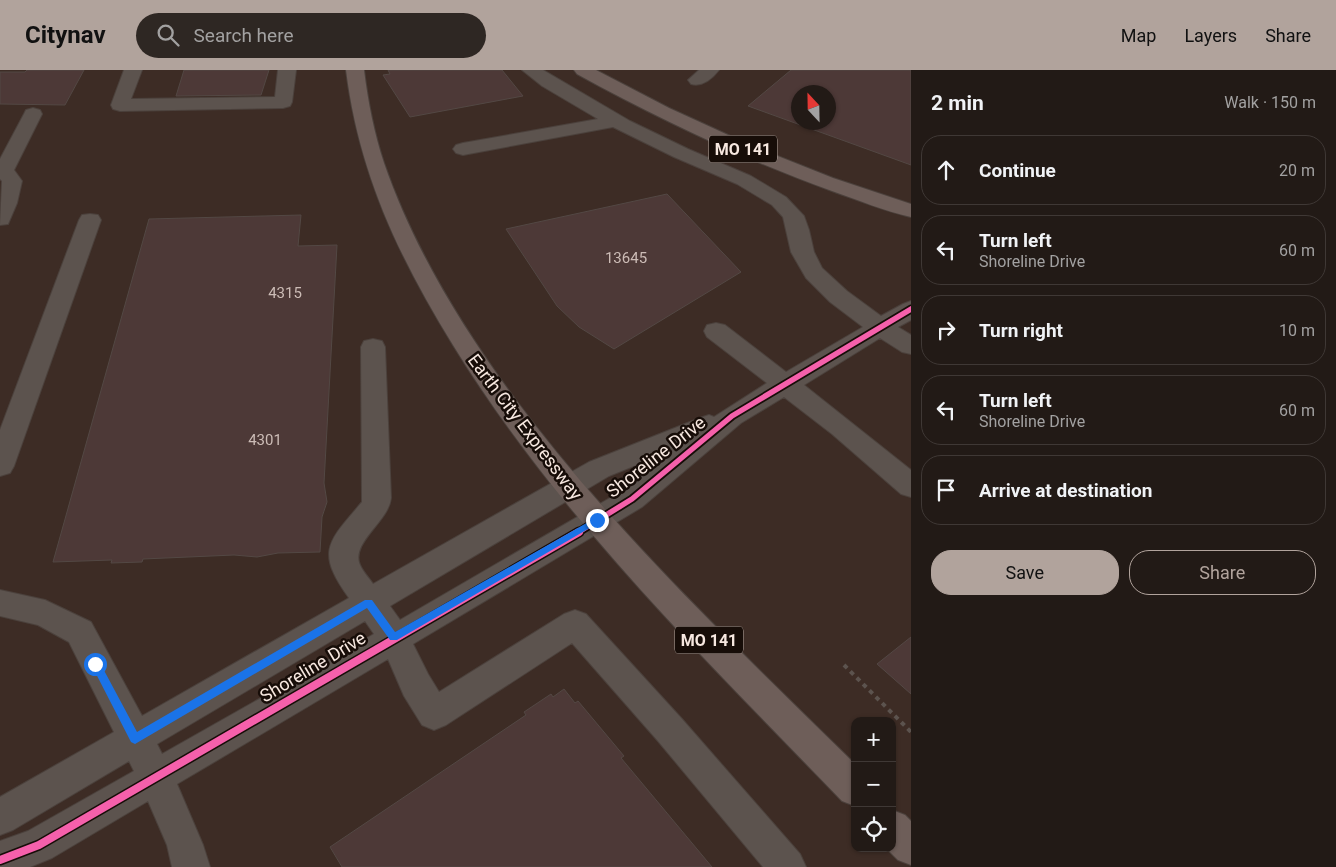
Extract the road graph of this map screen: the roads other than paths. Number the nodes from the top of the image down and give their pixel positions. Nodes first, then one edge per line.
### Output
1 (133, 70) edge
2 (287, 70) edge
3 (355, 70) edge
4 (531, 70) edge
5 (583, 70) edge
6 (33, 114) dead end
7 (615, 121) junction
8 (464, 149) dead end
9 (911, 211) edge
10 (0, 218) edge
11 (90, 220) dead end
12 (911, 309) edge
13 (879, 328) junction
14 (716, 331) dead end
15 (911, 346) edge
16 (373, 347) dead end
17 (784, 384) junction
18 (732, 416) junction
19 (0, 466) edge
20 (568, 486) junction
21 (911, 486) edge
22 (597, 520) junction
23 (0, 603) edge
24 (369, 603) junction
25 (394, 637) junction
26 (135, 739) junction
27 (156, 778) junction
28 (851, 785) edge
29 (0, 817) edge
30 (896, 832) edge
31 (911, 847) edge
32 (0, 860) edge
33 (191, 867) edge
34 (787, 867) edge

1 - 2 street
3 - 20 highway, Earth City Expressway / MO 141
4 - 7 street
5 - 9 highway, MO 141
6 - 10 street
7 - 8 street
7 - 13 street
11 - 19 street
12 - 13 street, Shoreline Drive
13 - 15 street
13 - 17 street, Shoreline Drive
14 - 17 street
16 - 24 street
17 - 18 street, Shoreline Drive
17 - 21 street
18 - 20 street, Shoreline Drive
18 - 22 street, Shoreline Drive
20 - 22 highway, Earth City Expressway / MO 141
20 - 24 street, Shoreline Drive
22 - 25 street, Shoreline Drive
22 - 28 highway, Earth City Expressway / MO 141
23 - 26 street
24 - 25 street
24 - 26 street, Shoreline Drive
25 - 27 street, Shoreline Drive
25 - 34 street
26 - 27 street
26 - 29 street, Shoreline Drive
27 - 32 street, Shoreline Drive
27 - 33 street
30 - 31 highway

